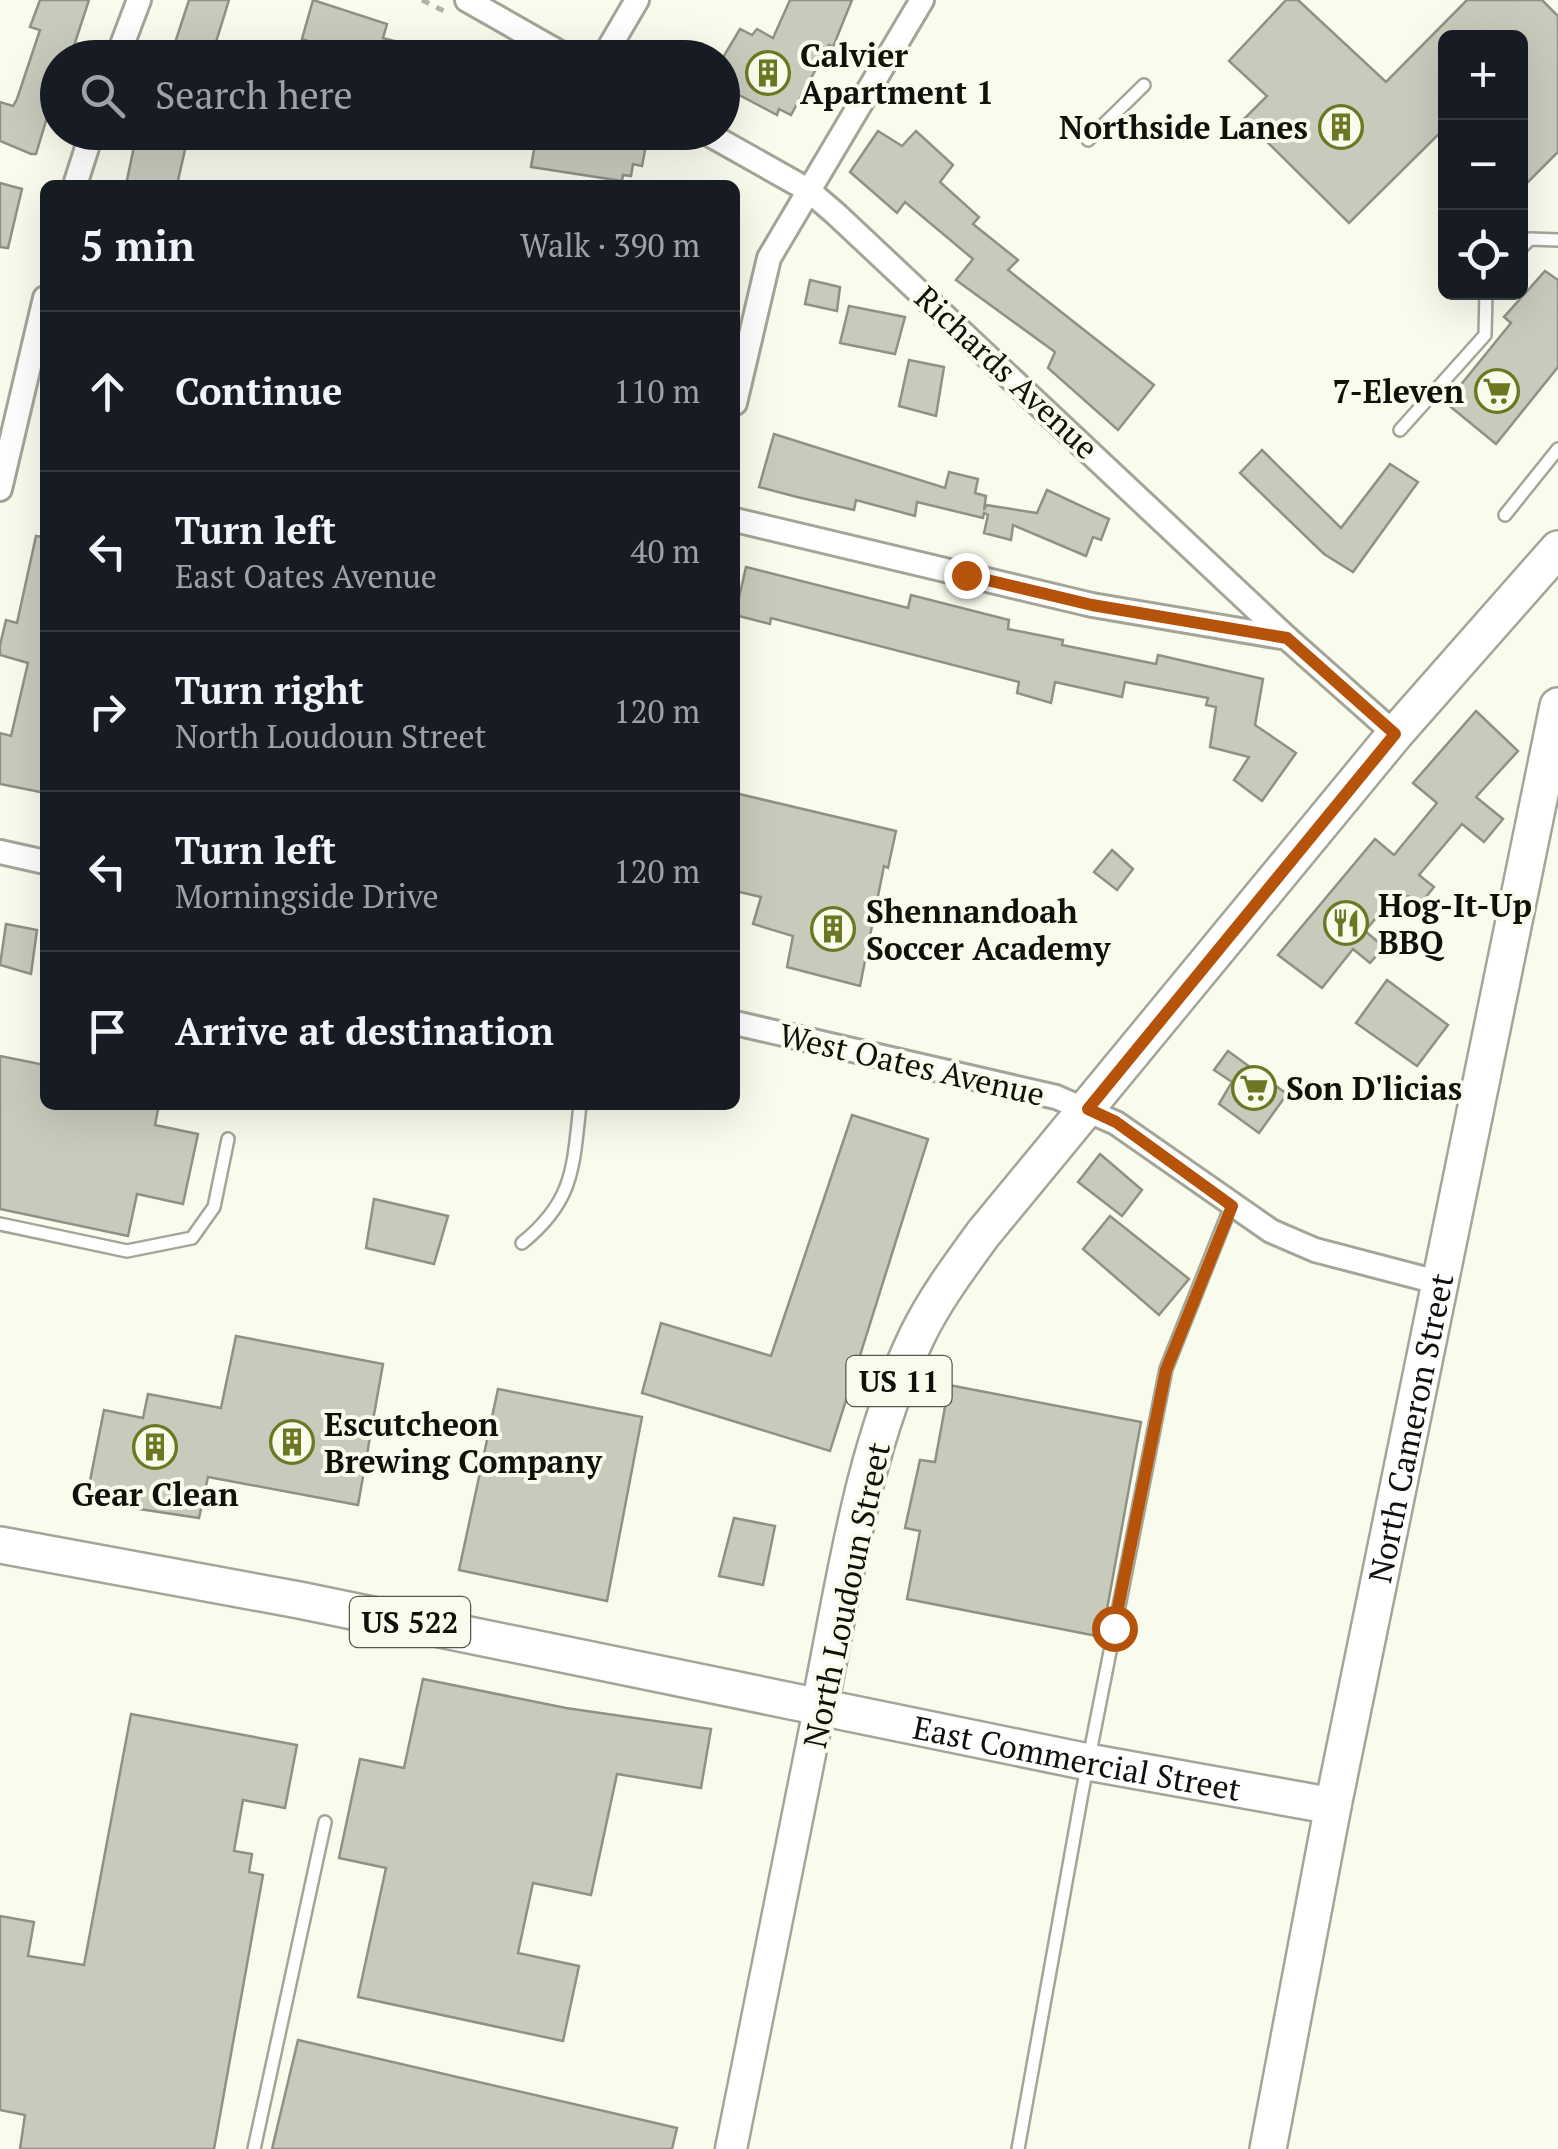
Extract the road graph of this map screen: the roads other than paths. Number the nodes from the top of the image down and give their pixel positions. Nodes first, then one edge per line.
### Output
1 (138, 0) edge
2 (467, 0) edge
3 (637, 0) edge
4 (922, 0) edge
5 (124, 40) edge
6 (537, 40) edge
7 (613, 40) edge
8 (1144, 85) dead end
9 (1088, 140) dead end
10 (86, 150) edge
11 (737, 150) edge
12 (77, 180) edge
13 (808, 190) junction
14 (1558, 240) edge
15 (1528, 242) edge
16 (1486, 300) edge
17 (38, 358) edge
18 (740, 382) edge
19 (1400, 430) dead end
20 (1558, 449) edge
21 (0, 489) edge
22 (1505, 515) dead end
23 (740, 521) edge
24 (1557, 552) edge
25 (1287, 638) junction
26 (1558, 706) edge
27 (1395, 734) junction
28 (0, 852) edge
29 (40, 861) edge
30 (740, 1023) edge
31 (1088, 1109) junction
32 (579, 1110) edge
33 (228, 1139) dead end
34 (1232, 1206) junction
35 (0, 1224) edge
36 (522, 1243) dead end
37 (1441, 1284) junction
38 (0, 1545) edge
39 (820, 1704) junction
40 (1088, 1762) junction
41 (1334, 1806) junction
42 (325, 1822) dead end
43 (254, 2149) edge
44 (731, 2149) edge
45 (1018, 2149) edge
46 (1268, 2149) edge

1 - 5 street
2 - 6 street
3 - 7 street
4 - 13 street
8 - 9 lane
10 - 12 street
11 - 13 street, Richards Avenue
13 - 18 street
13 - 25 street, Richards Avenue
14 - 15 lane
16 - 19 lane
17 - 21 street
20 - 22 lane
23 - 25 street
24 - 27 main road, North Loudoun Street / US 11
25 - 27 street, Richards Avenue
26 - 37 main road, North Cameron Street
27 - 31 main road, North Loudoun Street / US 11
28 - 29 street
30 - 31 street, West Oates Avenue
31 - 34 street, West Oates Avenue
31 - 39 main road, North Loudoun Street / US 11
32 - 36 lane
33 - 35 lane
34 - 37 street, West Oates Avenue
34 - 40 lane
37 - 41 main road, North Cameron Street
38 - 39 main road, US 522
39 - 40 main road, East Commercial Street
39 - 44 street, North Loudoun Street
40 - 41 main road, East Commercial Street
40 - 45 lane
41 - 46 main road, North Cameron Street
42 - 43 lane

